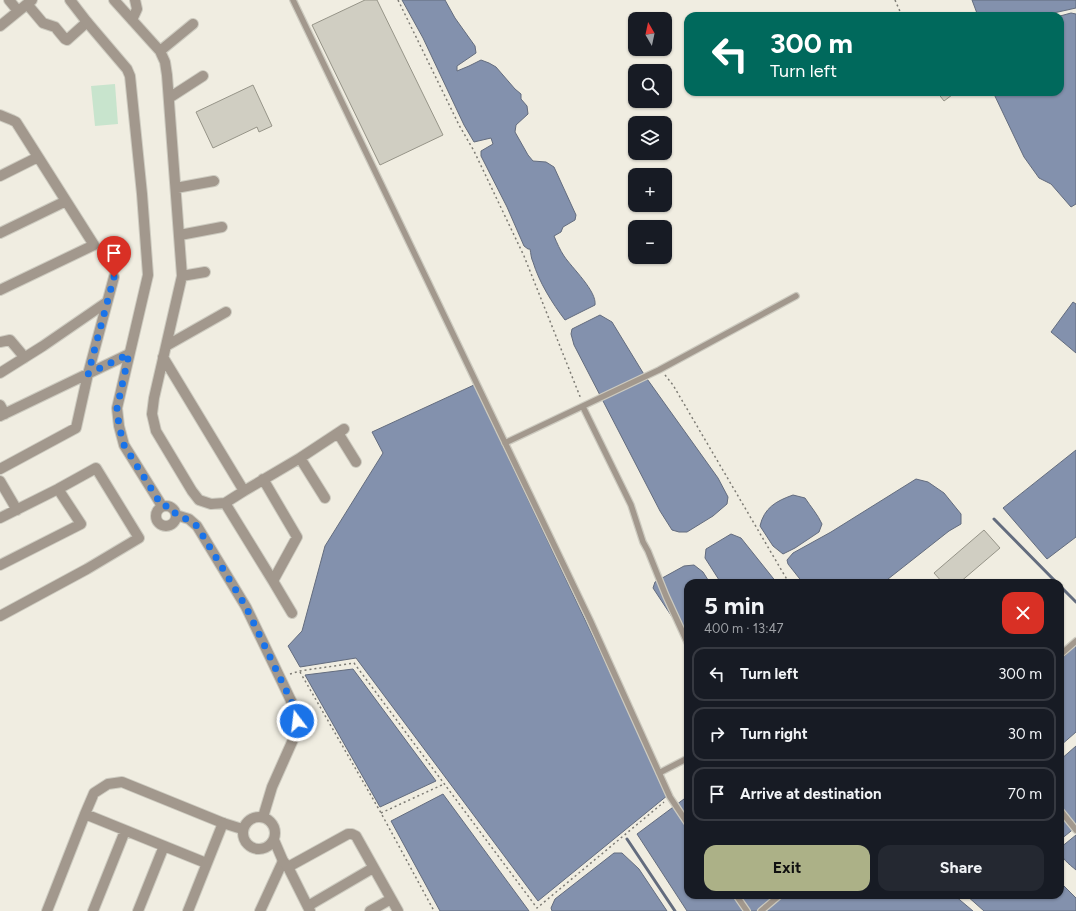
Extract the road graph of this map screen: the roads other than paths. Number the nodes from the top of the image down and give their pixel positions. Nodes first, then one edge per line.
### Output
1 (9, 0) edge
2 (70, 0) edge
3 (114, 0) edge
4 (135, 0) edge
5 (293, 0) edge
6 (30, 2) edge
7 (18, 11) junction
8 (132, 20) junction
9 (87, 22) junction
10 (193, 24) dead end
11 (0, 26) edge
12 (160, 51) junction
13 (203, 76) dead end
14 (169, 98) junction
15 (1, 116) edge
16 (38, 158) junction
17 (0, 176) edge
18 (214, 181) dead end
19 (176, 188) junction
20 (66, 201) junction
21 (222, 227) dead end
22 (0, 233) edge
23 (180, 235) junction
24 (205, 272) dead end
25 (182, 276) junction
26 (114, 277) dead end
27 (0, 290) edge
28 (796, 296) dead end
29 (107, 302) junction
30 (226, 312) dead end
31 (0, 342) edge
32 (166, 346) junction
33 (129, 354) junction
34 (163, 357) junction
35 (24, 358) junction
36 (0, 373) edge
37 (88, 374) junction
38 (583, 406) junction
39 (2, 412) edge
40 (505, 443) junction
41 (300, 458) junction
42 (356, 462) dead end
43 (0, 469) edge
44 (263, 480) junction
45 (0, 481) edge
46 (58, 489) junction
47 (244, 491) junction
48 (325, 498) dead end
49 (225, 503) junction
50 (162, 506) junction
51 (17, 510) junction
52 (176, 515) junction
53 (0, 518) edge
54 (0, 565) edge
55 (273, 581) junction
56 (292, 613) dead end
57 (0, 616) edge
58 (684, 635) edge
59 (1076, 641) edge
60 (1064, 652) edge
61 (684, 760) edge
62 (659, 773) junction
63 (85, 814) junction
64 (1064, 815) edge
65 (263, 816) junction
66 (684, 818) edge
67 (223, 822) junction
68 (242, 829) junction
69 (1076, 830) edge
70 (126, 831) junction
71 (274, 840) junction
72 (164, 846) junction
73 (206, 862) junction
74 (285, 864) junction
75 (373, 868) junction
76 (391, 899) junction
77 (739, 899) edge
78 (775, 899) edge
79 (264, 908) edge
80 (309, 909) edge
81 (47, 911) edge
82 (93, 911) edge
83 (138, 911) edge
84 (188, 911) edge
85 (370, 911) edge
86 (398, 911) edge
87 (747, 911) edge
88 (761, 911) edge

1 - 7 street
2 - 9 street
3 - 8 street
4 - 8 street
5 - 40 lane
6 - 7 street
6 - 9 street
7 - 11 street
8 - 12 street
9 - 33 street
10 - 12 street
12 - 14 street
13 - 14 street
14 - 19 street
15 - 16 street
16 - 17 street
16 - 20 street
18 - 19 street
19 - 23 street
20 - 22 street
20 - 27 street
21 - 23 street
23 - 25 street
24 - 25 street
25 - 32 street
26 - 29 street
28 - 38 lane
29 - 35 street
29 - 37 street
30 - 32 street
31 - 35 street
32 - 34 street
33 - 37 street
33 - 50 street
34 - 47 street
34 - 49 street
35 - 36 street
37 - 39 street
37 - 43 street
38 - 40 lane
38 - 58 lane
40 - 62 lane
41 - 42 street
41 - 44 street
41 - 48 street
44 - 47 street
44 - 55 street
45 - 51 street
46 - 51 street
46 - 54 street
46 - 57 street
47 - 49 street
49 - 55 street
50 - 52 street
50 - 52 street
51 - 53 street
52 - 65 street
55 - 56 street
59 - 60 lane
61 - 62 lane
62 - 66 lane
63 - 67 street
63 - 70 street
63 - 81 street
64 - 69 lane
65 - 68 street
65 - 71 street
67 - 68 street
67 - 73 street
68 - 71 street
70 - 72 street
70 - 82 street
71 - 74 street
72 - 73 street
72 - 83 street
73 - 84 street
74 - 75 street
74 - 79 street
74 - 80 street
75 - 76 street
75 - 80 street
76 - 85 street
76 - 86 street
77 - 87 lane
78 - 88 lane

